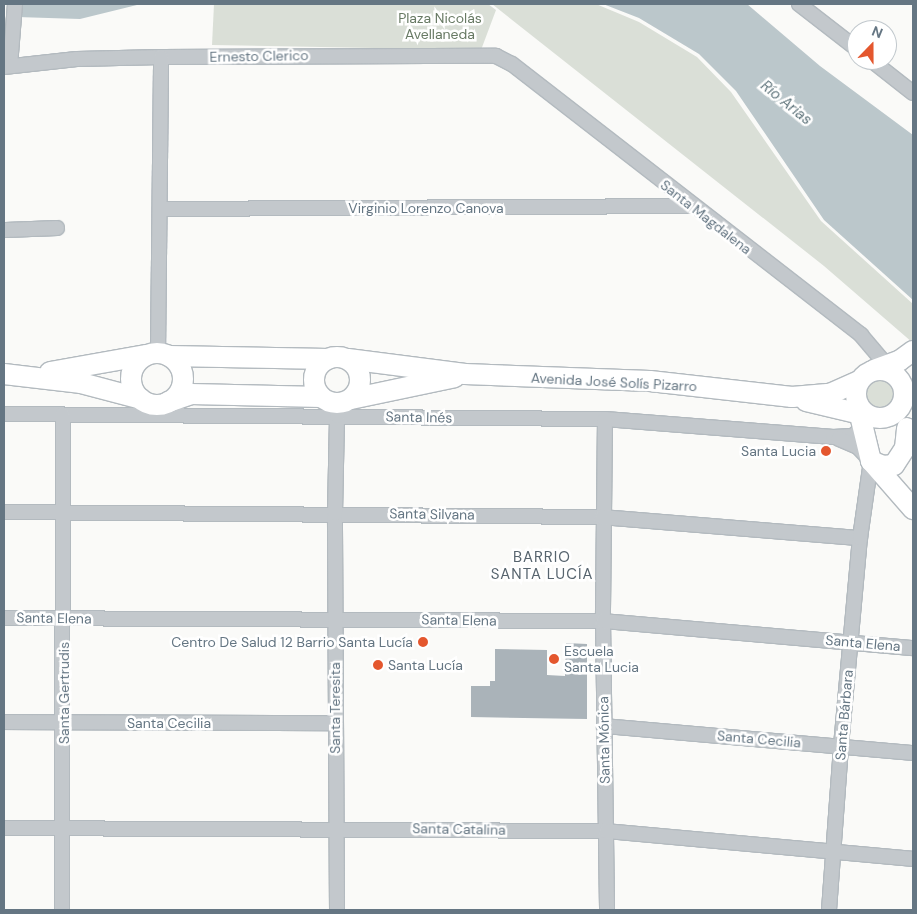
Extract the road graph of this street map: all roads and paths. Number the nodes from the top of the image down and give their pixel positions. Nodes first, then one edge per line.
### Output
1 (799, 4) edge
2 (14, 9) edge
3 (847, 41) edge
4 (161, 57) junction
5 (512, 64) joint
6 (7, 66) edge
7 (884, 70) edge
8 (913, 93) edge
9 (692, 206) junction
10 (161, 210) junction
11 (57, 228) dead end
12 (4, 230) edge
13 (913, 350) edge
14 (158, 355) junction
15 (913, 358) edge
16 (328, 359) junction
17 (348, 359) junction
18 (4, 374) edge
19 (465, 374) junction
20 (28, 376) junction
21 (887, 380) junction
22 (792, 397) junction
23 (336, 403) junction
24 (157, 406) junction
25 (4, 414) edge
26 (63, 415) junction
27 (861, 416) junction
28 (605, 419) junction
29 (833, 437) junction
30 (910, 437) edge
31 (871, 461) junction
32 (913, 466) edge
33 (894, 489) junction
34 (913, 509) edge
35 (4, 512) edge
36 (64, 512) junction
37 (335, 513) junction
38 (602, 517) junction
39 (860, 538) junction
40 (4, 618) edge
41 (64, 619) junction
42 (335, 619) junction
43 (603, 621) junction
44 (851, 642) junction
45 (913, 648) edge
46 (4, 722) edge
47 (63, 722) junction
48 (335, 723) junction
49 (604, 726) junction
50 (841, 746) junction
51 (913, 753) edge
52 (63, 826) junction
53 (4, 828) edge
54 (336, 828) junction
55 (606, 831) junction
56 (833, 852) junction
57 (913, 859) edge
58 (62, 910) edge
59 (338, 910) edge
60 (607, 910) edge
61 (829, 910) edge

1 - 3 street
2 - 6 street
4 - 5 street, Ernesto Clerico
4 - 6 street, Ernesto Clerico
4 - 10 street
5 - 9 street, Santa Magdalena
7 - 8 street
9 - 10 street, Virginio Lorenzo Canova
9 - 21 street, Santa Magdalena
10 - 14 street
11 - 12 street
13 - 21 main road, Avenida José Solís Pizarro
14 - 16 main road, Avenida José Solís Pizarro
14 - 20 main road, Avenida José Solís Pizarro
14 - 24 main road
14 - 24 main road
15 - 21 main road
16 - 17 main road, Avenida José Solís Pizarro
16 - 23 main road
17 - 19 main road, Avenida José Solís Pizarro
17 - 23 main road
18 - 20 main road, Avenida José Solís Pizarro
19 - 22 main road, Avenida José Solís Pizarro
19 - 23 main road, Avenida José Solís Pizarro
20 - 24 main road, Avenida José Solís Pizarro
21 - 22 main road, Avenida José Solís Pizarro
21 - 27 main road
21 - 27 main road
21 - 30 main road
22 - 27 main road, Avenida José Solís Pizarro
23 - 24 main road, Avenida José Solís Pizarro
23 - 28 street, Santa Inés
23 - 37 street, Santa Teresita
24 - 26 street
25 - 26 street
26 - 36 street, Santa Gertrudis
27 - 29 street, Santa Inés
27 - 31 main road
28 - 29 street, Santa Inés
28 - 38 street, Santa Mónica
29 - 31 street, Santa Inés
30 - 31 main road
31 - 33 main road
31 - 39 street, Santa Bárbara
32 - 33 main road
33 - 34 main road
35 - 36 street, Santa Silvana
36 - 37 street, Santa Silvana
36 - 41 street, Santa Gertrudis
37 - 38 street, Santa Silvana
37 - 42 street, Santa Teresita
38 - 39 street, Santa Silvana
38 - 43 street, Santa Mónica
39 - 44 street, Santa Bárbara
40 - 41 street, Santa Elena
41 - 42 street, Santa Elena
41 - 47 street, Santa Gertrudis
42 - 43 street, Santa Elena
42 - 48 street, Santa Teresita
43 - 44 street, Santa Elena
43 - 49 street, Santa Mónica
44 - 45 street, Santa Elena
44 - 50 street, Santa Bárbara
46 - 47 street, Santa Cecilia
47 - 48 street, Santa Cecilia
47 - 52 street, Santa Gertrudis
48 - 54 street, Santa Teresita
49 - 50 street, Santa Cecilia
49 - 55 street, Santa Mónica
50 - 51 street, Santa Cecilia
50 - 56 street, Santa Bárbara
52 - 53 street, Santa Catalina
52 - 54 street, Santa Catalina
52 - 58 street, Santa Gertrudis
54 - 55 street, Santa Catalina
54 - 59 street, Santa Teresita
55 - 56 street, Santa Catalina
55 - 60 street, Santa Mónica
56 - 57 street, Santa Catalina
56 - 61 street, Santa Bárbara

